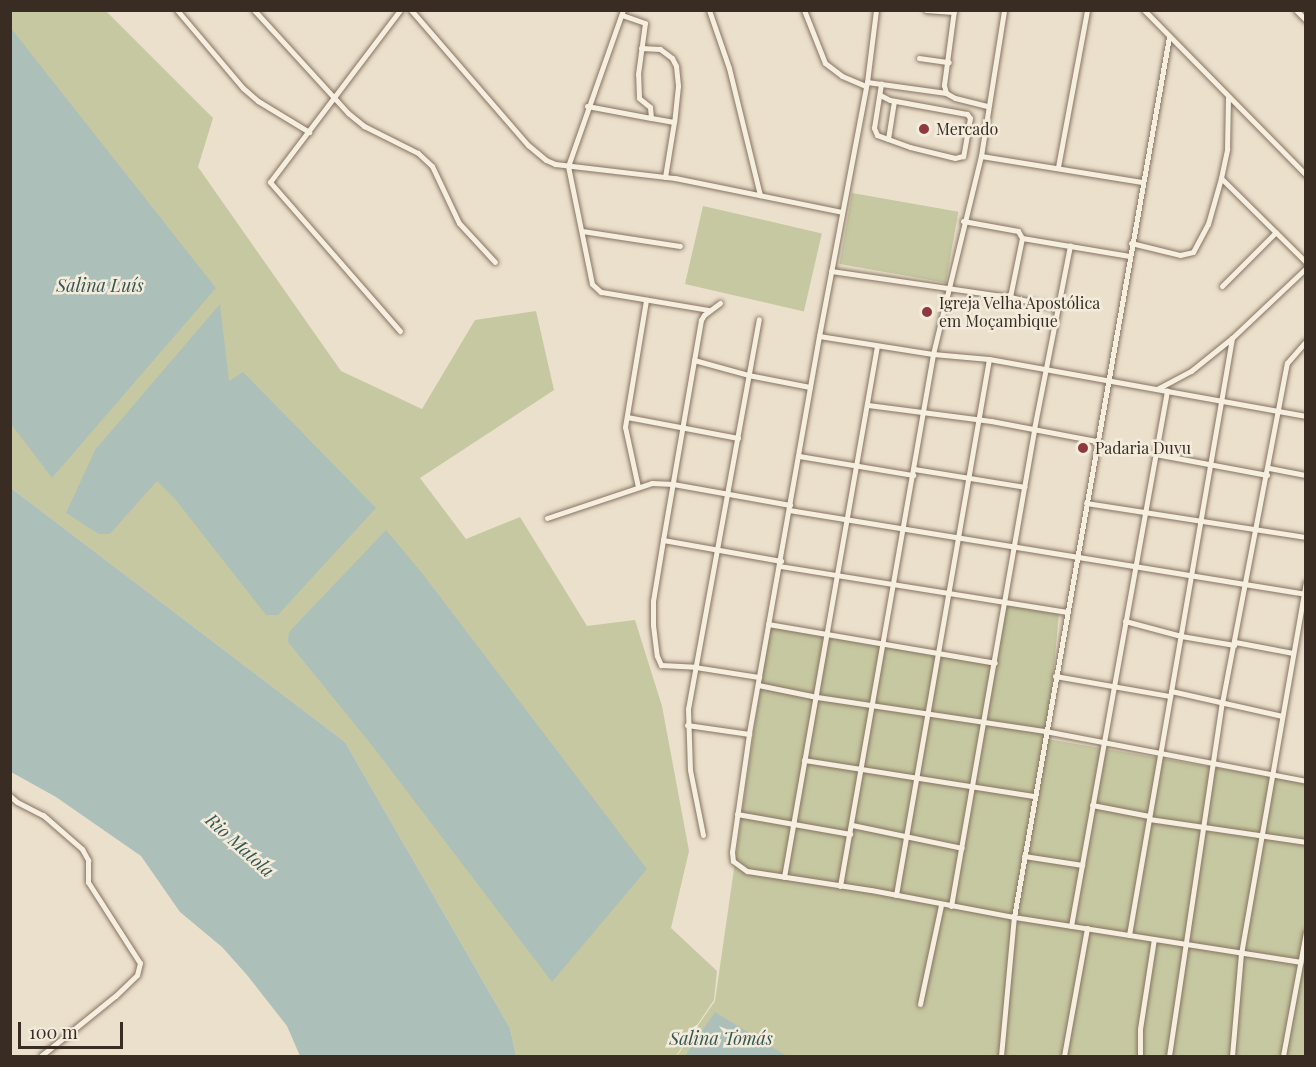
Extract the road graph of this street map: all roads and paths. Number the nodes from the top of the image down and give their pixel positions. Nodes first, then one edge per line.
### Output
1 (177, 10) edge
2 (254, 10) edge
3 (400, 10) edge
4 (411, 10) edge
5 (709, 10) edge
6 (804, 10) edge
7 (876, 10) edge
8 (926, 10) edge
9 (1004, 10) edge
10 (1087, 10) edge
11 (1144, 10) edge
12 (1296, 10) edge
13 (954, 11) edge
14 (623, 13) edge
15 (1305, 20) edge
16 (1169, 37) junction
17 (641, 48) junction
18 (919, 58) dead end
19 (949, 62) junction
20 (867, 84) junction
21 (881, 84) junction
22 (946, 93) junction
23 (880, 95) junction
24 (333, 97) junction
25 (1228, 97) junction
26 (894, 101) junction
27 (587, 106) junction
28 (987, 106) junction
29 (651, 118) junction
30 (674, 122) junction
31 (309, 132) junction
32 (888, 139) junction
33 (981, 156) junction
34 (568, 166) junction
35 (1058, 167) junction
36 (1305, 175) edge
37 (665, 177) junction
38 (1221, 178) junction
39 (1142, 182) junction
40 (760, 195) junction
41 (842, 212) junction
42 (963, 221) junction
43 (582, 231) junction
44 (1275, 232) junction
45 (1022, 238) junction
46 (1131, 243) junction
47 (680, 246) dead end
48 (1070, 246) junction
49 (1129, 256) junction
50 (495, 262) dead end
51 (1305, 262) edge
52 (1305, 268) edge
53 (831, 271) junction
54 (1222, 286) dead end
55 (947, 290) junction
56 (1010, 297) junction
57 (646, 300) junction
58 (720, 303) dead end
59 (1058, 308) junction
60 (709, 310) junction
61 (759, 319) dead end
62 (400, 331) dead end
63 (819, 336) junction
64 (1232, 338) junction
65 (1305, 341) edge
66 (876, 346) junction
67 (933, 354) junction
68 (989, 358) junction
69 (694, 360) junction
70 (1048, 370) junction
71 (748, 375) junction
72 (1107, 381) junction
73 (810, 387) junction
74 (1155, 390) junction
75 (1167, 392) junction
76 (1222, 402) junction
77 (868, 405) junction
78 (1279, 411) junction
79 (924, 414) junction
80 (1305, 416) edge
81 (627, 417) junction
82 (980, 420) junction
83 (681, 429) junction
84 (1034, 429) junction
85 (738, 438) junction
86 (1096, 441) junction
87 (1155, 454) junction
88 (799, 456) junction
89 (1211, 464) junction
90 (857, 465) junction
91 (913, 472) junction
92 (1268, 472) junction
93 (1305, 475) edge
94 (970, 478) junction
95 (673, 484) junction
96 (638, 487) junction
97 (1025, 487) junction
98 (727, 493) junction
99 (1086, 502) junction
100 (789, 507) junction
101 (1144, 510) junction
102 (547, 518) dead end
103 (1202, 519) junction
104 (847, 520) junction
105 (1257, 528) junction
106 (904, 531) junction
107 (1305, 537) edge
108 (960, 538) junction
109 (663, 540) junction
110 (1015, 546) junction
111 (717, 549) junction
112 (1077, 557) junction
113 (780, 563) junction
114 (1134, 567) junction
115 (1192, 575) junction
116 (838, 576) junction
117 (1305, 583) edge
118 (1247, 584) junction
119 (894, 586) junction
120 (949, 593) junction
121 (1304, 594) edge
122 (1006, 603) junction
123 (1066, 612) junction
124 (1125, 621) junction
125 (768, 624) junction
126 (827, 635) junction
127 (1180, 636) junction
128 (1234, 643) junction
129 (884, 644) junction
130 (939, 652) junction
131 (1293, 653) junction
132 (995, 663) junction
133 (695, 667) junction
134 (1055, 676) junction
135 (759, 677) junction
136 (758, 685) junction
137 (1114, 686) junction
138 (1170, 694) junction
139 (817, 697) junction
140 (1222, 703) junction
141 (873, 704) junction
142 (928, 714) junction
143 (1282, 716) junction
144 (985, 723) junction
145 (687, 725) junction
146 (1045, 731) junction
147 (749, 734) junction
148 (1103, 742) junction
149 (1160, 754) junction
150 (804, 760) junction
151 (1214, 764) junction
152 (862, 769) junction
153 (1272, 775) junction
154 (918, 778) junction
155 (1305, 781) edge
156 (973, 787) junction
157 (10, 796) edge
158 (1034, 796) junction
159 (1092, 805) junction
160 (737, 814) junction
161 (1149, 818) junction
162 (794, 824) junction
163 (852, 825) junction
164 (1204, 827) junction
165 (850, 834) junction
166 (704, 835) dead end
167 (1261, 835) junction
168 (907, 836) junction
169 (1305, 842) edge
170 (962, 848) junction
171 (1024, 856) junction
172 (1082, 865) junction
173 (784, 877) junction
174 (840, 886) junction
175 (896, 895) junction
176 (941, 905) junction
177 (951, 906) junction
178 (1014, 917) junction
179 (1071, 926) junction
180 (1087, 928) junction
181 (1305, 933) edge
182 (1129, 935) junction
183 (1154, 939) junction
184 (1185, 945) junction
185 (1241, 954) junction
186 (1304, 954) edge
187 (1300, 962) junction
188 (920, 1004) dead end
189 (41, 1056) edge
190 (1002, 1056) edge
191 (1064, 1056) edge
192 (1140, 1056) edge
193 (1169, 1056) edge
194 (1232, 1056) edge
195 (1283, 1056) edge

1 - 31 street
2 - 24 street
3 - 24 street
4 - 34 street
5 - 40 street
6 - 20 street
7 - 20 street
8 - 13 street
9 - 28 street
10 - 35 street
11 - 16 street
12 - 15 street
13 - 19 street
14 - 17 street
14 - 27 street
16 - 25 street
16 - 39 street
17 - 29 street
17 - 30 street
18 - 19 street
19 - 22 street
20 - 21 street
20 - 41 street
21 - 22 street
21 - 23 street
22 - 28 street
23 - 26 street
23 - 32 street
24 - 31 street
24 - 50 street
25 - 36 street
25 - 38 street
26 - 32 street
26 - 32 street
27 - 29 street
27 - 34 street
28 - 33 street
29 - 30 street
30 - 37 street
31 - 62 street
33 - 35 street
33 - 42 street
34 - 37 street
34 - 43 street
35 - 39 street
37 - 40 street
38 - 44 street
38 - 46 street
39 - 46 street
40 - 41 street
41 - 53 street
42 - 45 street
42 - 55 street
43 - 47 street
43 - 57 street
44 - 51 street
44 - 54 street
45 - 48 street
45 - 56 street
46 - 49 street
48 - 49 street
48 - 59 street
49 - 72 street
52 - 64 street
53 - 55 street
53 - 63 street
55 - 56 street
55 - 67 street
56 - 59 street
57 - 60 street
57 - 81 street
58 - 60 street
59 - 70 street
60 - 69 street
61 - 71 street
63 - 66 street
63 - 73 street
64 - 74 street
64 - 76 street
65 - 78 street
66 - 67 street
66 - 77 street
67 - 68 street
67 - 79 street
68 - 70 street
68 - 82 street
69 - 71 street
69 - 83 street
70 - 72 street
70 - 84 street
71 - 73 street
71 - 85 street
72 - 74 street
72 - 86 street
73 - 88 street
74 - 75 street
75 - 76 street
75 - 87 street
76 - 78 street
76 - 89 street
77 - 79 street
77 - 90 street
78 - 80 street
78 - 92 street
79 - 82 street
79 - 91 street
81 - 83 street
81 - 96 street
82 - 84 street
82 - 94 street
83 - 85 street
83 - 95 street
84 - 86 street
84 - 97 street
85 - 98 street
86 - 99 street
87 - 89 street
87 - 101 street
88 - 90 street
88 - 100 street
89 - 92 street
89 - 103 street
90 - 91 street
90 - 104 street
91 - 94 street
91 - 106 street
92 - 93 street
92 - 105 street
94 - 97 street
94 - 108 street
95 - 96 street
95 - 98 street
95 - 109 street
96 - 102 street
97 - 110 street
98 - 100 street
98 - 111 street
99 - 101 street
99 - 112 street
100 - 104 street
100 - 113 street
101 - 103 street
101 - 114 street
103 - 105 street
103 - 115 street
104 - 106 street
104 - 116 street
105 - 107 street
105 - 118 street
106 - 108 street
106 - 119 street
108 - 110 street
108 - 120 street
109 - 111 street
109 - 133 street
110 - 112 street
110 - 122 street
111 - 113 street
111 - 133 street
112 - 114 street
112 - 123 street
113 - 116 street
113 - 125 street
114 - 115 street
114 - 124 street
115 - 118 street
115 - 127 street
116 - 119 street
116 - 126 street
117 - 121 street
118 - 121 street
118 - 128 street
119 - 120 street
119 - 129 street
120 - 122 street
120 - 130 street
121 - 131 street
122 - 123 street
122 - 132 street
123 - 134 street
124 - 127 street
124 - 137 street
125 - 126 street
125 - 135 street
126 - 129 street
126 - 139 street
127 - 128 street
127 - 138 street
128 - 131 street
128 - 140 street
129 - 130 street
129 - 141 street
130 - 132 street
130 - 142 street
131 - 143 street
132 - 144 street
133 - 135 street
133 - 145 street
134 - 137 street
134 - 146 street
135 - 136 street
136 - 139 street
136 - 147 street
137 - 138 street
137 - 148 street
138 - 140 street
138 - 149 street
139 - 141 street
139 - 150 street
140 - 143 street
140 - 151 street
141 - 142 street
141 - 152 street
142 - 144 street
142 - 154 street
143 - 153 street
144 - 146 street
144 - 156 street
145 - 147 street
145 - 166 street
146 - 148 street
146 - 158 street
147 - 160 street
148 - 149 street
148 - 159 street
149 - 151 street
149 - 161 street
150 - 152 street
150 - 162 street
151 - 153 street
151 - 164 street
152 - 154 street
152 - 163 street
153 - 155 street
153 - 167 street
154 - 156 street
154 - 168 street
156 - 158 street
156 - 170 street
157 - 189 street
158 - 171 street
159 - 161 street
159 - 172 street
160 - 162 street
160 - 173 street
161 - 164 street
161 - 182 street
162 - 165 street
162 - 173 street
163 - 165 street
163 - 168 street
164 - 167 street
164 - 184 street
165 - 174 street
167 - 169 street
167 - 185 street
168 - 170 street
168 - 175 street
170 - 177 street
171 - 172 street
171 - 178 street
172 - 179 street
173 - 174 street
174 - 175 street
175 - 176 street
176 - 177 street
176 - 188 street
177 - 178 street
178 - 179 street
178 - 190 street
179 - 180 street
180 - 182 street
180 - 191 street
181 - 186 street
182 - 183 street
183 - 184 street
183 - 192 street
184 - 185 street
184 - 193 street
185 - 187 street
185 - 194 street
186 - 187 street
187 - 195 street

